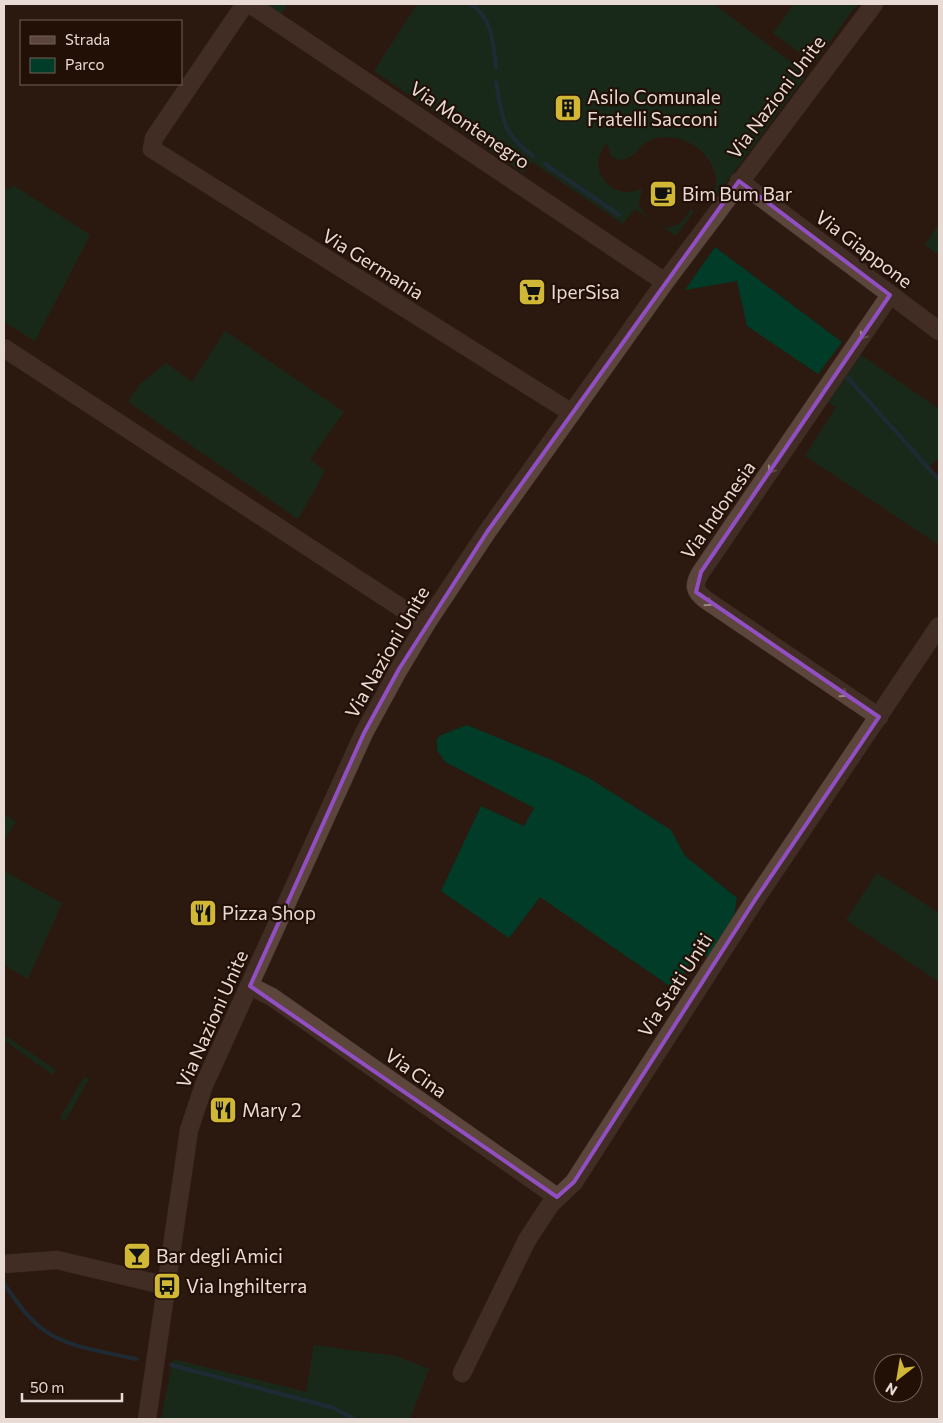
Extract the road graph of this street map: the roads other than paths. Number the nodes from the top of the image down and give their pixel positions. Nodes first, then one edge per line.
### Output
1 (244, 4) edge
2 (250, 4) edge
3 (874, 4) edge
4 (740, 181) junction
5 (665, 282) junction
6 (890, 296) junction
7 (939, 331) edge
8 (4, 348) edge
9 (572, 413) junction
10 (426, 624) junction
11 (939, 626) edge
12 (879, 718) junction
13 (250, 986) junction
14 (557, 1197) junction
15 (4, 1264) edge
16 (167, 1286) junction
17 (462, 1374) dead end
18 (147, 1419) edge

1 - 9 street, Via Germania
2 - 5 street, Via Montenegro
3 - 4 street, Via Nazioni Unite
4 - 5 street, Via Nazioni Unite
4 - 6 street, Via Giappone
5 - 9 street, Via Nazioni Unite
6 - 7 street, Via Giappone
6 -> 12 street, Via Indonesia
8 - 10 street
9 - 10 street, Via Nazioni Unite
10 - 13 street, Via Nazioni Unite
11 - 12 street, Via Stati Uniti
12 - 14 street, Via Stati Uniti
13 - 14 street, Via Cina
13 - 16 street, Via Nazioni Unite
14 - 17 street, Via Stati Uniti
15 - 16 street
16 - 18 street, Via Nazioni Unite

